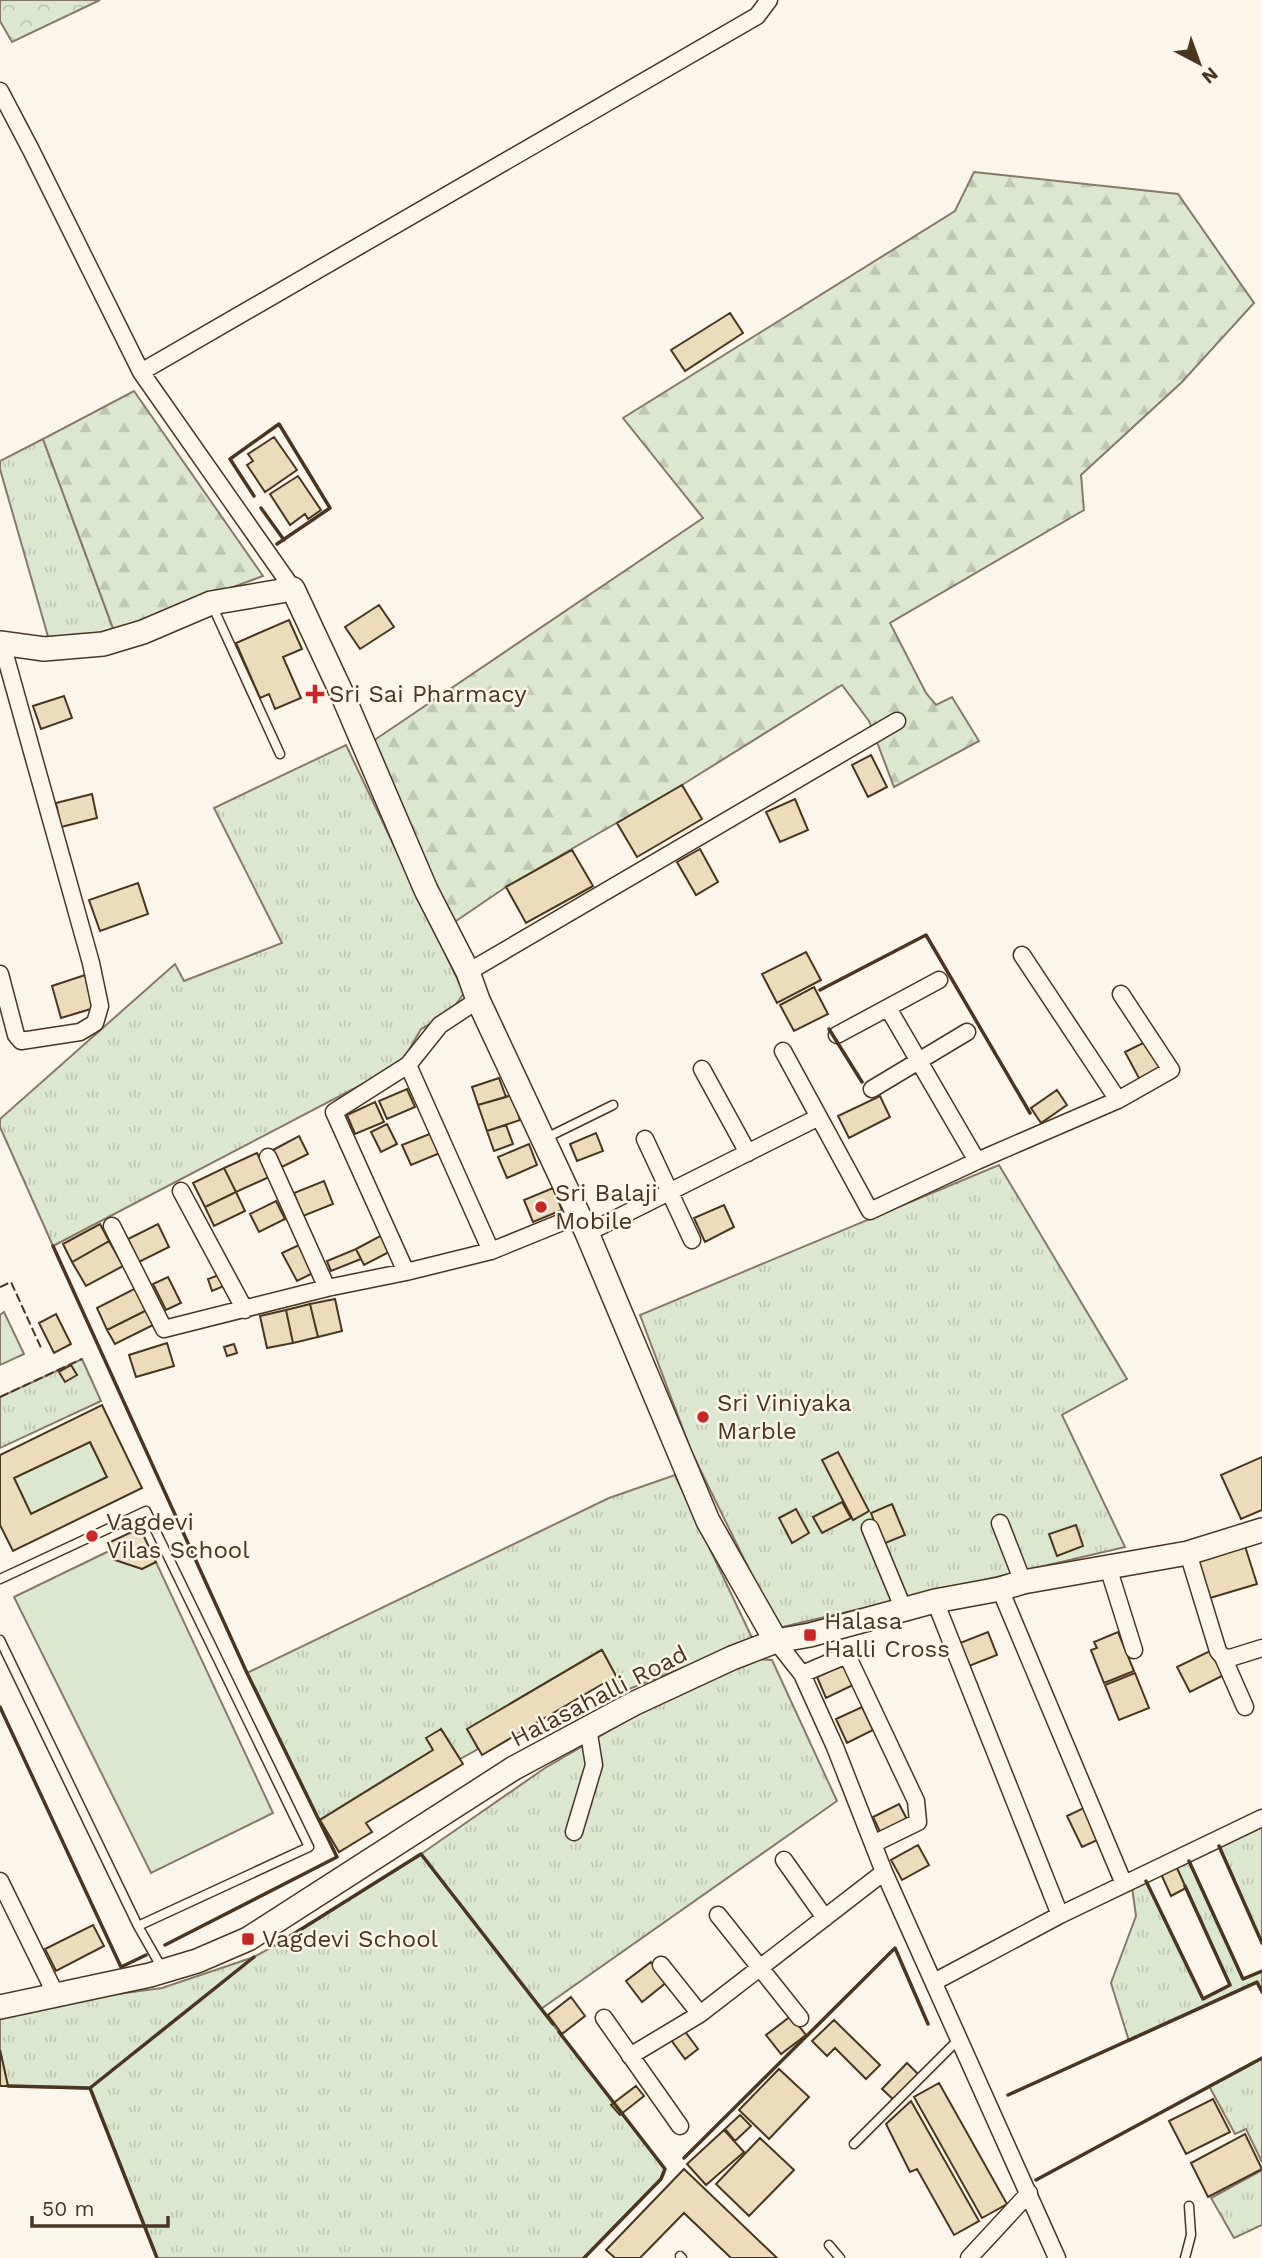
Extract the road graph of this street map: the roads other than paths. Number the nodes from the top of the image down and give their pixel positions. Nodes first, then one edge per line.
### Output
1 (769, 0) edge
2 (0, 91) edge
3 (141, 372) junction
4 (293, 589) junction
5 (211, 603) junction
6 (1, 643) edge
7 (897, 721) dead end
8 (280, 754) dead end
9 (1021, 955) dead end
10 (468, 972) junction
11 (0, 974) edge
12 (939, 980) dead end
13 (1121, 994) dead end
14 (478, 1000) junction
15 (888, 1008) junction
16 (967, 1032) dead end
17 (837, 1035) dead end
18 (783, 1051) dead end
19 (919, 1061) junction
20 (408, 1065) junction
21 (702, 1069) dead end
22 (872, 1089) dead end
23 (1118, 1100) junction
24 (613, 1105) dead end
25 (819, 1117) junction
26 (543, 1139) junction
27 (645, 1139) dead end
28 (748, 1153) junction
29 (268, 1157) dead end
30 (977, 1161) junction
31 (181, 1191) dead end
32 (671, 1192) junction
33 (582, 1224) junction
34 (112, 1226) dead end
35 (692, 1240) dead end
36 (491, 1251) junction
37 (406, 1272) junction
38 (327, 1288) junction
39 (245, 1310) junction
40 (1000, 1523) dead end
41 (870, 1528) dead end
42 (1262, 1531) edge
43 (1188, 1553) junction
44 (1108, 1567) junction
45 (0, 1579) edge
46 (1023, 1582) junction
47 (1000, 1589) junction
48 (935, 1601) junction
49 (904, 1610) junction
50 (0, 1640) edge
51 (776, 1641) junction
52 (1262, 1648) edge
53 (1134, 1650) dead end
54 (1223, 1657) junction
55 (802, 1674) junction
56 (1245, 1707) dead end
57 (588, 1728) junction
58 (1262, 1818) edge
59 (574, 1832) dead end
60 (873, 1844) junction
61 (784, 1860) dead end
62 (884, 1872) junction
63 (0, 1881) edge
64 (1124, 1884) junction
65 (718, 1915) dead end
66 (1059, 1915) junction
67 (825, 1918) junction
68 (138, 1926) junction
69 (661, 1965) dead end
70 (760, 1968) junction
71 (164, 1971) junction
72 (934, 1982) junction
73 (56, 1995) junction
74 (0, 2007) edge
75 (700, 2014) junction
76 (604, 2018) dead end
77 (800, 2018) dead end
78 (958, 2040) junction
79 (631, 2056) junction
80 (680, 2126) dead end
81 (854, 2144) dead end
82 (1029, 2193) junction
83 (1189, 2206) dead end
84 (829, 2245) dead end
85 (840, 2258) edge
86 (969, 2258) edge
87 (1057, 2258) edge
88 (1185, 2258) edge

1 - 3 street
2 - 3 street
3 - 4 street
4 - 5 street
4 - 10 street
5 - 6 street
5 - 8 lane
6 - 11 street
7 - 10 street
9 - 23 street
10 - 14 street
12 - 15 street
13 - 23 street
14 - 20 street
14 - 26 street
15 - 17 street
15 - 19 street
16 - 19 street
18 - 25 street
19 - 22 street
19 - 30 street
20 - 36 street
20 - 37 street
21 - 28 street
23 - 30 street
24 - 26 lane
25 - 28 street
25 - 30 street
26 - 33 street
27 - 32 street
28 - 32 street
29 - 38 street
31 - 39 street
32 - 33 street
32 - 35 street
33 - 36 street
33 - 51 street
34 - 39 street
36 - 37 street
37 - 38 street
38 - 39 street
40 - 46 street
41 - 49 street
42 - 43 street, Halasahalli Road
43 - 44 street, Halasahalli Road
43 - 54 street
44 - 46 street, Halasahalli Road
44 - 53 street
45 - 68 lane
46 - 47 street, Halasahalli Road
47 - 48 street, Halasahalli Road
47 - 64 street
48 - 49 street, Halasahalli Road
48 - 66 street
49 - 51 street, Halasahalli Road
50 - 68 lane
51 - 55 street
51 - 57 street, Halasahalli Road
52 - 54 street
54 - 56 street
55 - 60 street
55 - 60 street
57 - 59 street
57 - 71 street, Halasahalli Road
58 - 64 street
60 - 62 street
61 - 67 street
62 - 67 street
62 - 72 street
63 - 73 street
64 - 66 street
65 - 70 street
66 - 72 street
67 - 70 street
68 - 71 lane
69 - 75 street
70 - 75 street
70 - 77 street
71 - 73 street, Halasahalli Road
72 - 78 street
73 - 74 street, Halasahalli Road
75 - 79 street
76 - 79 street
78 - 81 lane
78 - 82 street
79 - 80 street
82 - 86 street
82 - 87 street
83 - 88 lane
84 - 85 lane

